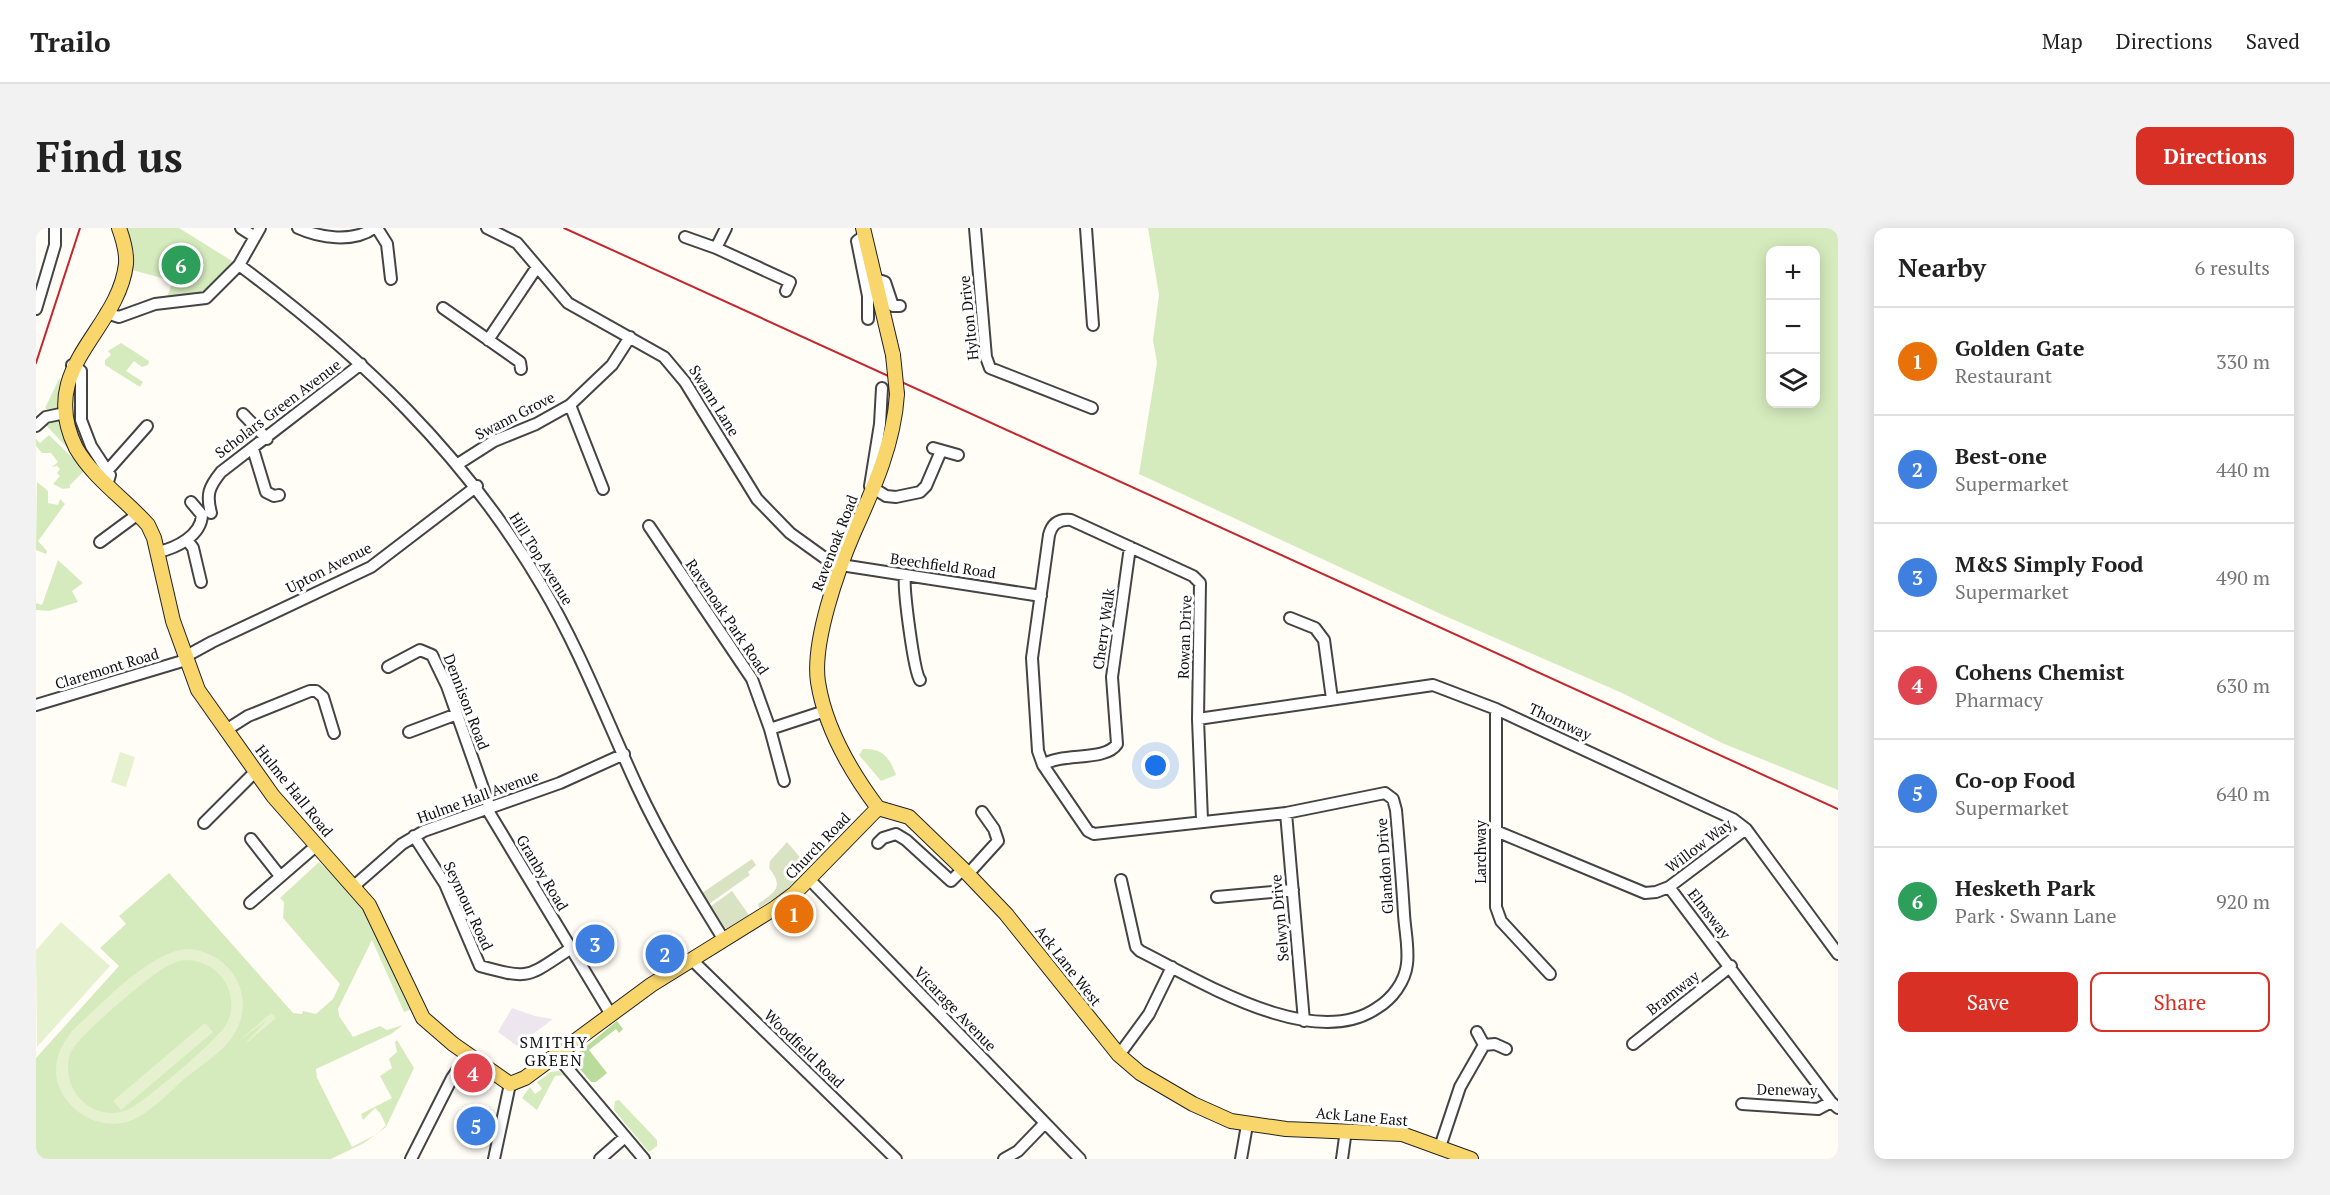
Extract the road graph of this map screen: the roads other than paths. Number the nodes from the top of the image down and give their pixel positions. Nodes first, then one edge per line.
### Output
1 (55, 228) edge
2 (119, 228) edge
3 (241, 228) edge
4 (298, 228) edge
5 (376, 228) edge
6 (487, 228) edge
7 (726, 228) edge
8 (975, 228) edge
9 (1086, 228) edge
10 (864, 231) edge
11 (257, 232) edge
12 (685, 237) dead end
13 (716, 248) junction
14 (239, 265) junction
15 (537, 267) junction
16 (391, 279) dead end
17 (875, 279) junction
18 (40, 281) edge
19 (786, 291) dead end
20 (900, 306) dead end
21 (443, 308) dead end
22 (36, 309) edge
23 (106, 313) junction
24 (868, 319) dead end
25 (1093, 325) dead end
26 (630, 337) junction
27 (488, 340) junction
28 (361, 364) junction
29 (72, 365) junction
30 (521, 369) dead end
31 (882, 388) dead end
32 (570, 405) junction
33 (1092, 408) dead end
34 (65, 413) junction
35 (243, 414) dead end
36 (36, 426) edge
37 (147, 426) dead end
38 (267, 439) junction
39 (253, 449) junction
40 (958, 455) dead end
41 (458, 464) junction
42 (108, 470) junction
43 (107, 485) junction
44 (477, 486) junction
45 (874, 488) junction
46 (603, 489) dead end
47 (279, 495) dead end
48 (191, 502) dead end
49 (211, 513) dead end
50 (138, 514) junction
51 (649, 526) dead end
52 (187, 540) junction
53 (100, 542) dead end
54 (1130, 547) junction
55 (158, 552) junction
56 (840, 567) junction
57 (905, 576) junction
58 (201, 582) dead end
59 (1041, 596) junction
60 (1290, 618) dead end
61 (186, 660) junction
62 (388, 667) dead end
63 (920, 680) dead end
64 (1332, 699) junction
65 (36, 705) edge
66 (1496, 710) junction
67 (825, 711) junction
68 (457, 714) junction
69 (1198, 719) junction
70 (770, 729) junction
71 (226, 730) junction
72 (409, 732) dead end
73 (334, 733) dead end
74 (624, 754) junction
75 (1043, 765) junction
76 (255, 772) junction
77 (784, 782) dead end
78 (489, 808) junction
79 (878, 808) junction
80 (982, 812) dead end
81 (1286, 813) junction
82 (1202, 820) junction
83 (204, 823) dead end
84 (1746, 829) junction
85 (1496, 831) junction
86 (414, 836) junction
87 (251, 839) dead end
88 (878, 843) dead end
89 (317, 845) junction
90 (966, 871) junction
91 (280, 876) junction
92 (808, 879) junction
93 (1121, 880) dead end
94 (354, 886) junction
95 (1669, 887) junction
96 (1293, 890) junction
97 (1217, 897) dead end
98 (250, 903) dead end
99 (724, 940) junction
100 (570, 949) junction
101 (1838, 954) edge
102 (692, 960) junction
103 (1731, 966) junction
104 (1172, 967) junction
105 (1550, 974) dead end
106 (610, 1013) junction
107 (1304, 1021) junction
108 (1477, 1032) dead end
109 (1633, 1044) dead end
110 (1484, 1045) junction
111 (1506, 1049) dead end
112 (468, 1055) junction
113 (1119, 1055) junction
114 (556, 1056) junction
115 (510, 1084) junction
116 (1742, 1104) dead end
117 (1834, 1105) edge
118 (1044, 1124) junction
119 (1247, 1125) junction
120 (1346, 1130) junction
121 (625, 1137) junction
122 (1440, 1147) junction
123 (411, 1159) edge
124 (494, 1159) edge
125 (600, 1159) edge
126 (644, 1159) edge
127 (896, 1159) edge
128 (1004, 1159) edge
129 (1080, 1159) edge
130 (1241, 1159) edge
131 (1342, 1159) edge
132 (1471, 1159) edge

1 - 18 street
2 - 23 main road, Hulme Hall Road
3 - 11 street
4 - 5 street
5 - 16 street
6 - 15 street, Swann Lane
7 - 13 street
8 - 33 street, Hylton Drive
9 - 25 street
10 - 17 main road, Ravenoak Road
10 - 24 street, Ravenoak Road
11 - 14 street
12 - 13 street
13 - 19 street
14 - 23 street
14 - 28 street, Hill Top Avenue
15 - 26 street, Swann Lane
15 - 27 street
17 - 20 street, Ravenoak Road
17 - 45 main road, Ravenoak Road, bridge
18 - 22 street
21 - 27 street
23 - 29 main road, Hulme Hall Road
26 - 32 street, Swann Grove
26 - 56 street, Swann Lane
27 - 30 street
28 - 38 street, Scholars Green Avenue
28 - 41 street, Hill Top Avenue
29 - 34 main road, Hulme Hall Road
29 - 42 street
31 - 45 street
32 - 41 street, Swann Grove
32 - 46 street
34 - 36 street
34 - 43 main road, Hulme Hall Road
35 - 38 street
37 - 42 street
38 - 39 street, Scholars Green Avenue
39 - 47 street
39 - 49 street, Scholars Green Avenue
40 - 45 street
41 - 44 street, Hill Top Avenue
42 - 43 street
43 - 50 main road, Hulme Hall Road
44 - 61 street, Upton Avenue
44 - 74 street, Hill Top Avenue
45 - 56 main road, Ravenoak Road
48 - 52 street
50 - 53 street
50 - 55 main road, Hulme Hall Road
51 - 70 street, Ravenoak Park Road
52 - 55 street
52 - 58 street
54 - 59 street, Rowan Drive
54 - 69 street, Rowan Drive
54 - 75 street, Cherry Walk
55 - 61 main road, Hulme Hall Road
56 - 57 street, Beechfield Road
56 - 67 main road, Ravenoak Road
57 - 59 street, Beechfield Road
57 - 63 street
59 - 75 street, Glandon Drive
60 - 64 street
61 - 65 street, Claremont Road
61 - 71 main road, Hulme Hall Road
62 - 68 street, Dennison Road
64 - 66 street, Thornway
64 - 69 street, Thornway
66 - 84 street, Thornway
66 - 85 street, Larchway
67 - 70 street
67 - 79 main road, Ravenoak Road
68 - 72 street
68 - 78 street, Dennison Road
69 - 82 street, Rowan Drive
70 - 77 street, Ravenoak Park Road
71 - 73 street
71 - 76 main road, Hulme Hall Road
74 - 78 street, Hulme Hall Avenue
74 - 99 street, Hill Top Avenue
75 - 82 street, Glandon Drive
76 - 83 street
76 - 89 main road, Hulme Hall Road
78 - 86 street, Hulme Hall Avenue
78 - 100 street, Granby Road
79 - 90 main road, Ack Lane West
79 - 92 main road, Church Road
80 - 90 street
81 - 82 street, Glandon Drive
81 - 96 street, Selwyn Drive
81 - 107 street, Glandon Drive
84 - 95 street, Willow Way
84 - 101 street, Thornway
85 - 95 street, Elmsway
85 - 105 street, Larchway
86 - 94 street, Hulme Hall Avenue
86 - 100 street, Seymour Road
87 - 91 street
88 - 90 street
89 - 91 street
89 - 94 main road, Hulme Hall Road
90 - 113 main road, Ack Lane West
91 - 98 street
92 - 99 main road, Church Road
92 - 118 street, Vicarage Avenue
93 - 104 street, Glandon Drive
94 - 112 main road, Hulme Hall Road
95 - 103 street, Elmsway
96 - 97 street
96 - 107 street, Selwyn Drive
99 - 102 main road, Church Road
100 - 106 street, Granby Road
102 - 106 main road, Church Road
102 - 127 street, Woodfield Road
103 - 109 street, Bramway
103 - 117 street, Elmsway
104 - 107 street, Glandon Drive
104 - 113 street
106 - 114 main road, Church Road
108 - 110 street
110 - 111 street
110 - 122 street
112 - 115 main road, Hulme Hall Road
112 - 123 street
113 - 119 main road, Ack Lane West
114 - 115 main road, Church Road
114 - 121 street
115 - 124 street
116 - 117 street, Deneway
118 - 128 street
118 - 129 street, Vicarage Avenue
119 - 120 main road, Ack Lane East
119 - 130 street
120 - 122 main road, Ack Lane East
120 - 131 street
121 - 125 street
121 - 126 street
122 - 132 main road, Ack Lane East

